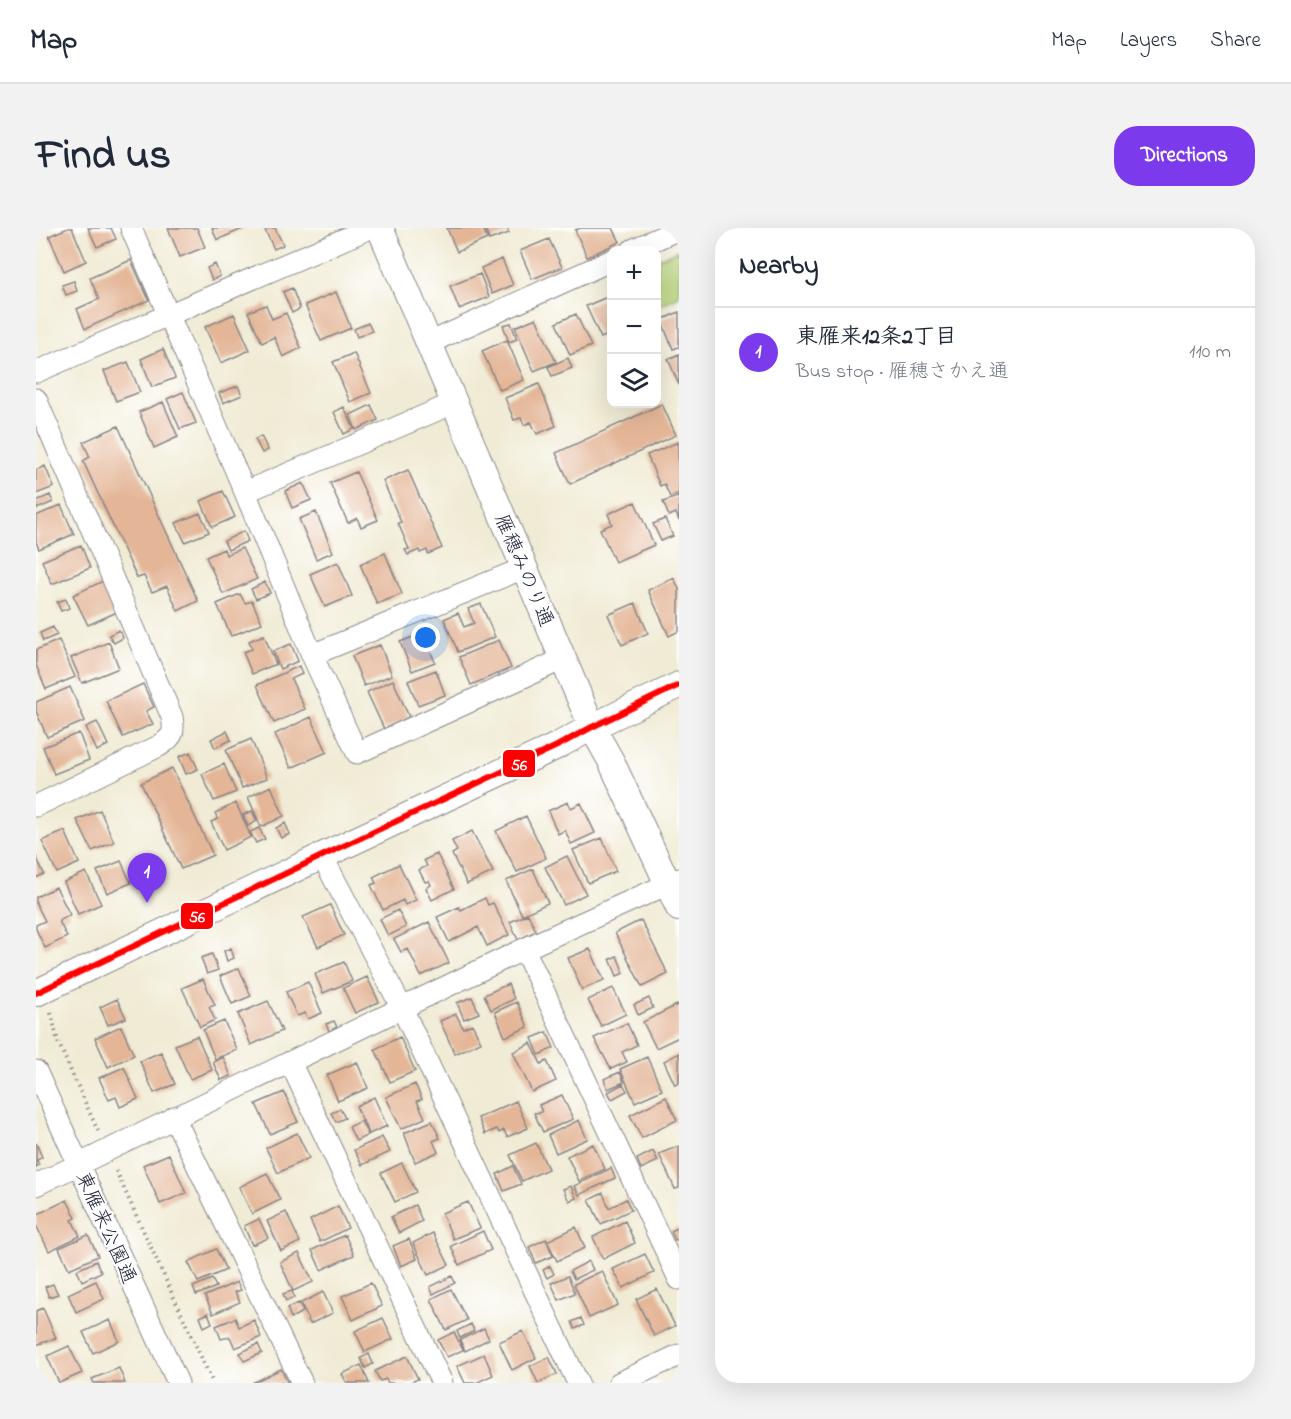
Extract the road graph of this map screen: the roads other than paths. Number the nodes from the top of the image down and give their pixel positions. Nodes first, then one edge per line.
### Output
1 (131, 228) edge
2 (370, 228) edge
3 (380, 228) edge
4 (679, 229) edge
5 (641, 246) edge
6 (607, 262) edge
7 (168, 315) junction
8 (429, 343) junction
9 (36, 372) edge
10 (36, 399) edge
11 (454, 403) junction
12 (45, 444) edge
13 (245, 492) junction
14 (524, 568) junction
15 (312, 655) junction
16 (563, 659) junction
17 (679, 685) edge
18 (592, 727) junction
19 (37, 802) edge
20 (322, 856) junction
21 (673, 882) edge
22 (679, 908) edge
23 (524, 949) junction
24 (43, 1002) edge
25 (402, 1008) junction
26 (290, 1062) junction
27 (36, 1071) edge
28 (174, 1118) junction
29 (79, 1164) junction
30 (36, 1185) edge
31 (679, 1279) edge
32 (679, 1355) edge
33 (178, 1383) edge
34 (302, 1383) edge
35 (442, 1383) edge
36 (578, 1383) edge
37 (619, 1383) edge

1 - 7 street
2 - 7 street
3 - 8 street, 雁穂みのり通
4 - 5 street
6 - 8 street
7 - 9 street
7 - 13 street
8 - 11 street, 雁穂みのり通
10 - 12 street
11 - 13 street
11 - 14 street, 雁穂みのり通
12 - 19 street
13 - 15 street
14 - 15 street
14 - 16 street, 雁穂みのり通
15 - 16 street
16 - 18 street, 雁穂みのり通
17 - 18 street
18 - 20 street
18 - 21 street, 雁穂みのり通
20 - 24 street
20 - 25 street
21 - 22 street, 雁穂みのり通
21 - 23 street
23 - 25 street
23 - 31 street
25 - 26 street
25 - 36 street
26 - 28 street
26 - 35 street
27 - 29 street, 東雁来公園通
28 - 29 street
28 - 34 street
29 - 30 street
29 - 33 street, 東雁来公園通
32 - 37 street

